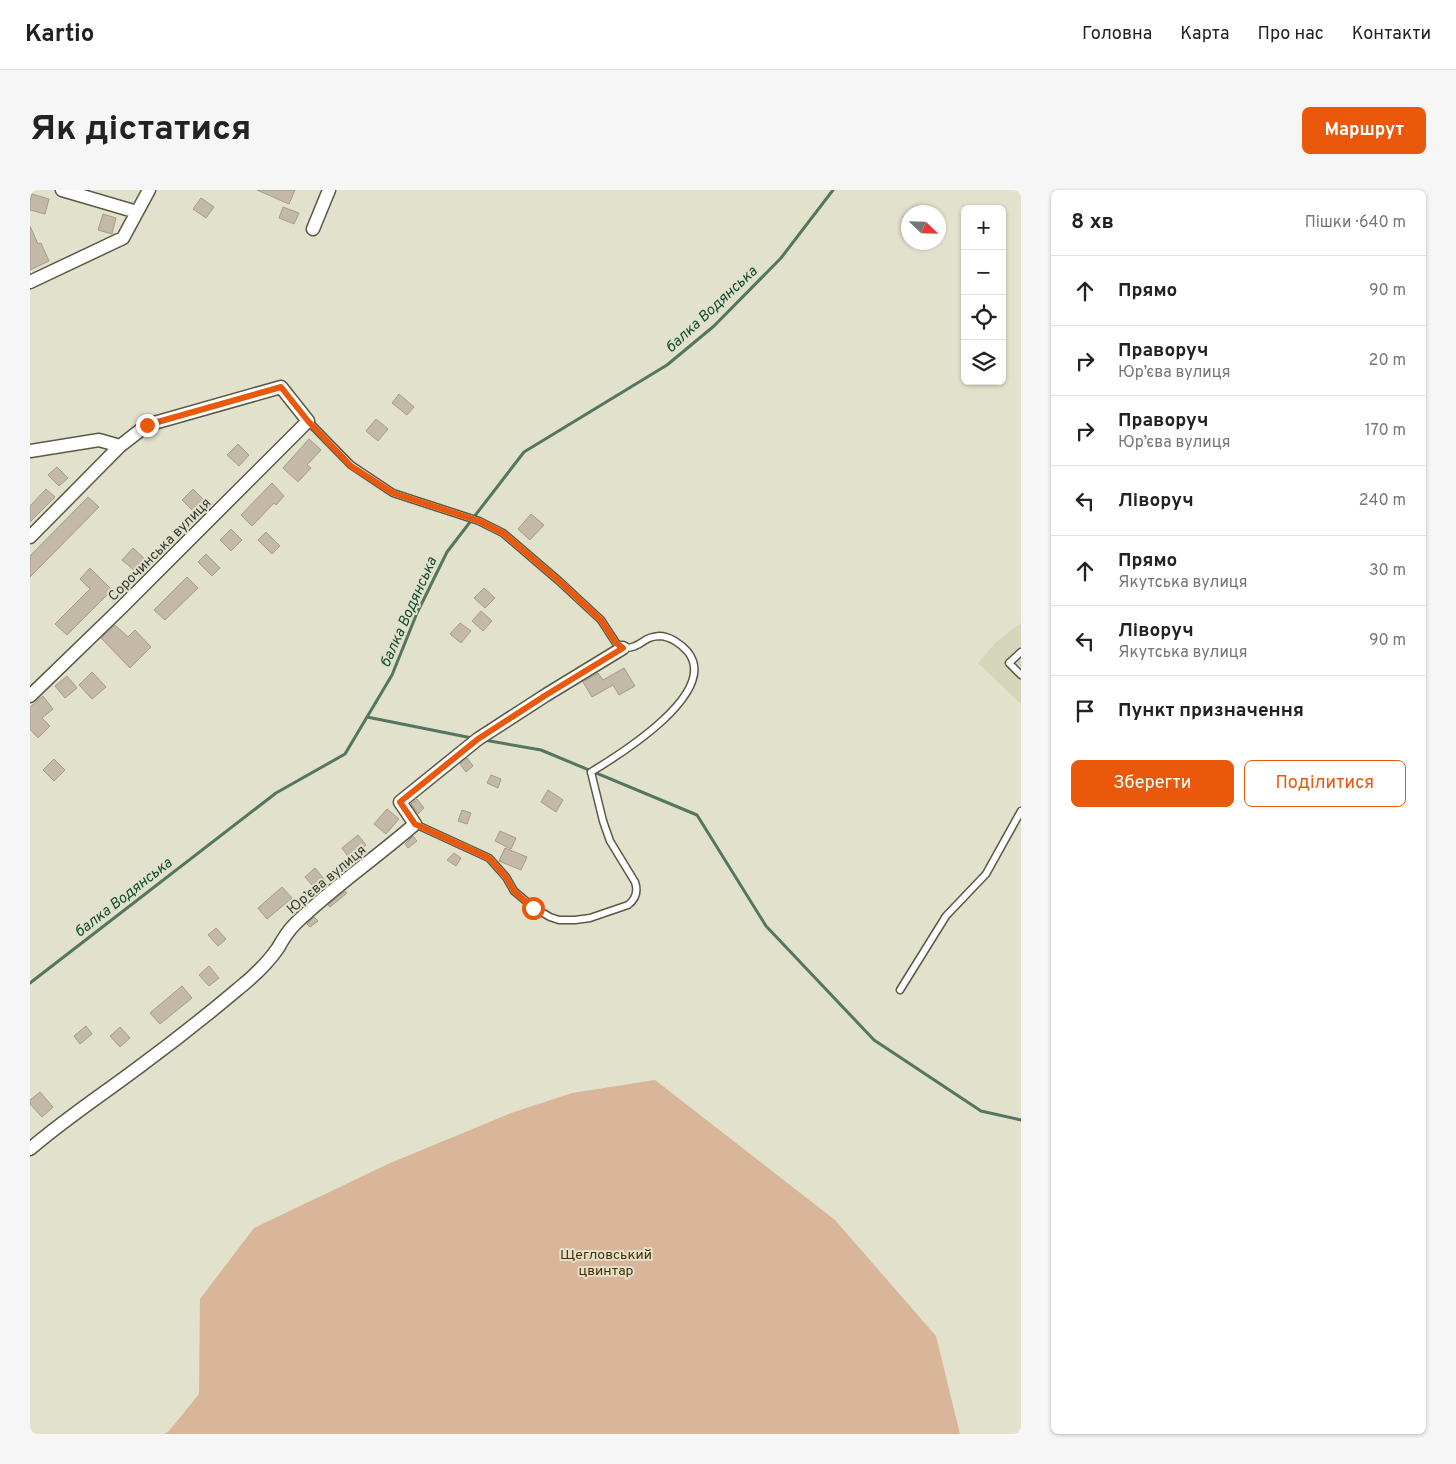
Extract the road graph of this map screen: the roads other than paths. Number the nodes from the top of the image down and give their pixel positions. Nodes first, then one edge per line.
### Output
1 (62, 190) edge
2 (149, 190) edge
3 (329, 190) edge
4 (137, 212) junction
5 (313, 229) dead end
6 (30, 282) edge
7 (308, 421) junction
8 (120, 446) junction
9 (30, 452) edge
10 (30, 537) edge
11 (623, 648) junction
12 (1021, 652) edge
13 (1021, 675) edge
14 (30, 696) edge
15 (1021, 811) edge
16 (415, 824) junction
17 (900, 990) dead end
18 (30, 1149) edge

1 - 4 street
2 - 4 street
3 - 5 street
4 - 6 street
7 - 8 street
7 - 11 lane
7 - 14 street, Сорочинська вулиця
8 - 9 street
8 - 10 street
11 - 16 street
11 - 16 lane
12 - 13 lane
15 - 17 lane
16 - 18 street, Юр’єва вулиця

